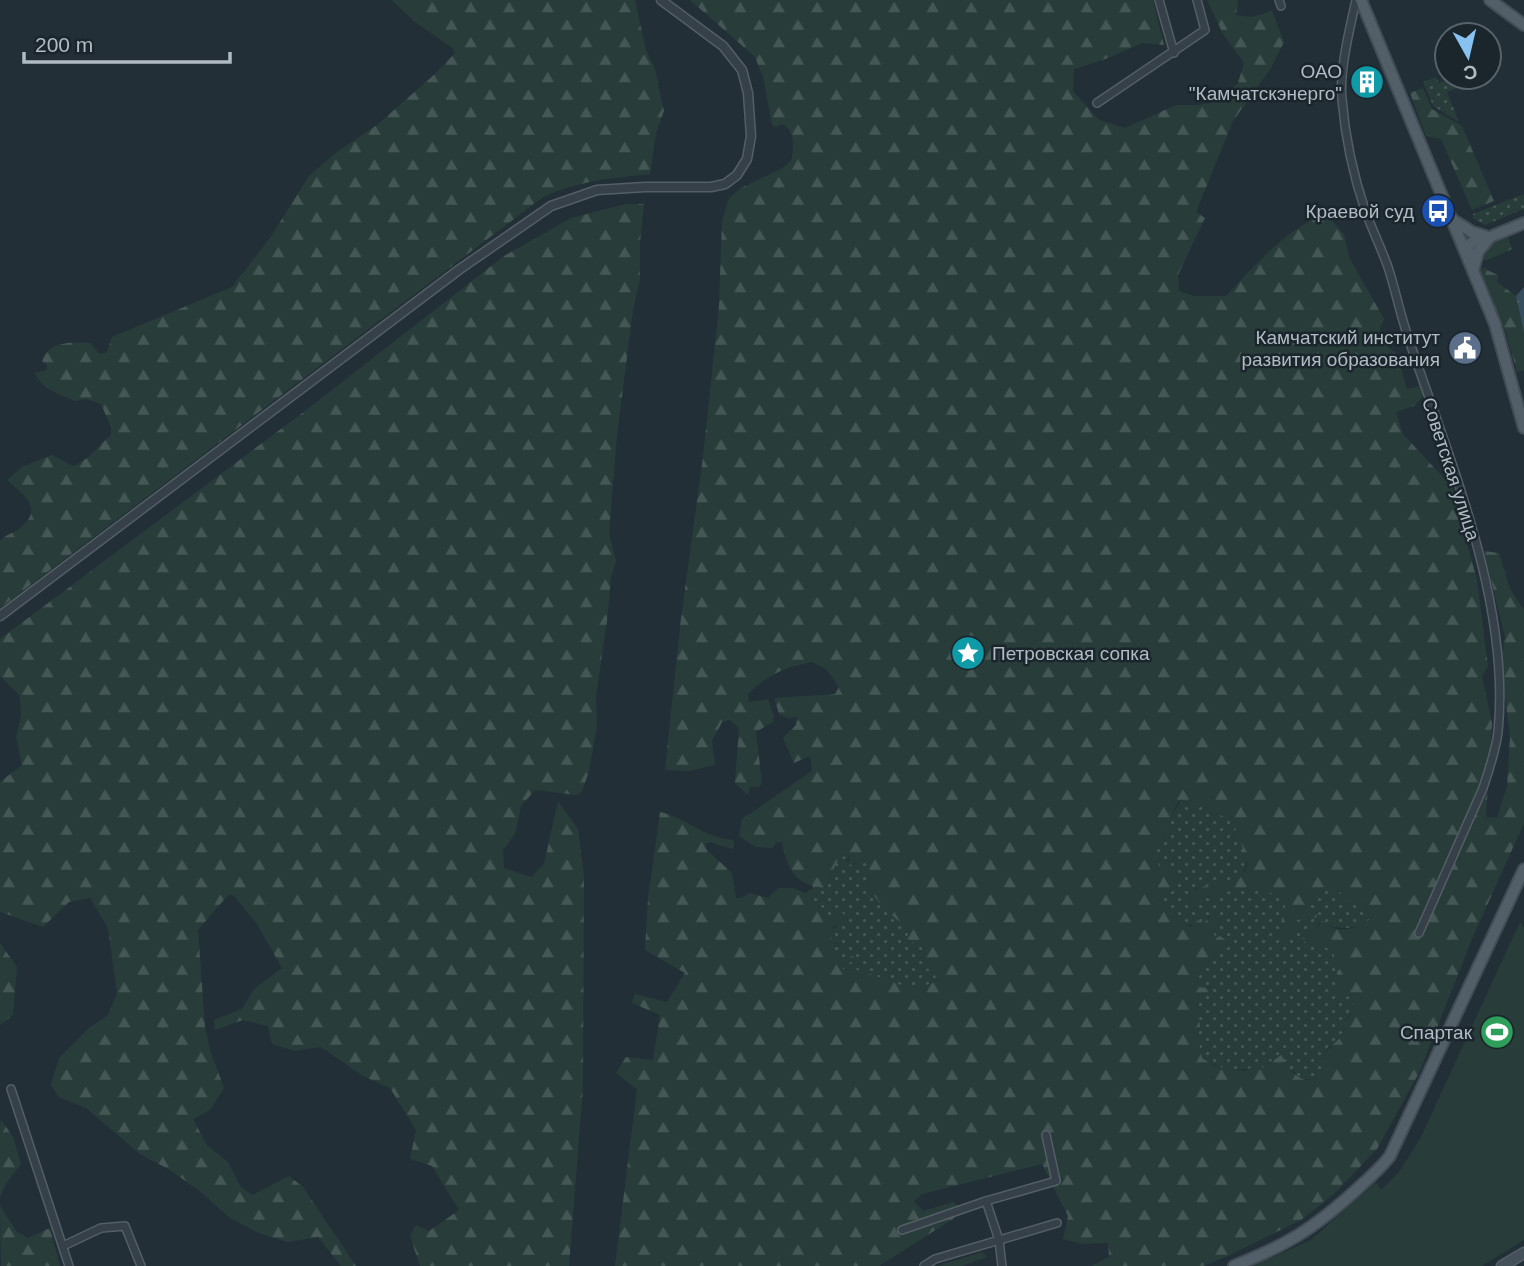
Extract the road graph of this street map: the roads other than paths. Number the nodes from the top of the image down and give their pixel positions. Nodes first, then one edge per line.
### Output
1 (661, 0) edge
2 (1159, 0) edge
3 (1197, 0) edge
4 (1358, 0) edge
5 (1490, 0) edge
6 (1524, 25) edge
7 (1174, 52) junction
8 (1097, 103) dead end
9 (1453, 220) junction
10 (1524, 223) edge
11 (1490, 237) junction
12 (1468, 258) junction
13 (1474, 271) junction
14 (1524, 428) edge
15 (0, 616) edge
16 (1524, 869) edge
17 (1419, 933) dead end
18 (11, 1089) dead end
19 (1046, 1135) dead end
20 (986, 1201) junction
21 (1057, 1223) dead end
22 (902, 1230) dead end
23 (999, 1240) junction
24 (63, 1247) junction
25 (1524, 1253) edge
26 (69, 1266) edge
27 (141, 1266) edge
28 (924, 1266) edge
29 (1002, 1266) edge
30 (1234, 1266) edge
31 (1502, 1266) edge

1 - 15 street
2 - 7 street
3 - 7 street
4 - 9 main road
4 - 17 street, Советская улица
5 - 6 main road
7 - 8 street
9 - 11 main road
9 - 12 main road
10 - 11 main road
11 - 12 main road
11 - 13 main road
12 - 13 main road
13 - 14 main road
16 - 30 main road
18 - 24 street
19 - 20 street
20 - 22 street
20 - 23 street
21 - 23 street
23 - 28 street
23 - 29 street
24 - 26 street
24 - 27 street
25 - 31 main road

